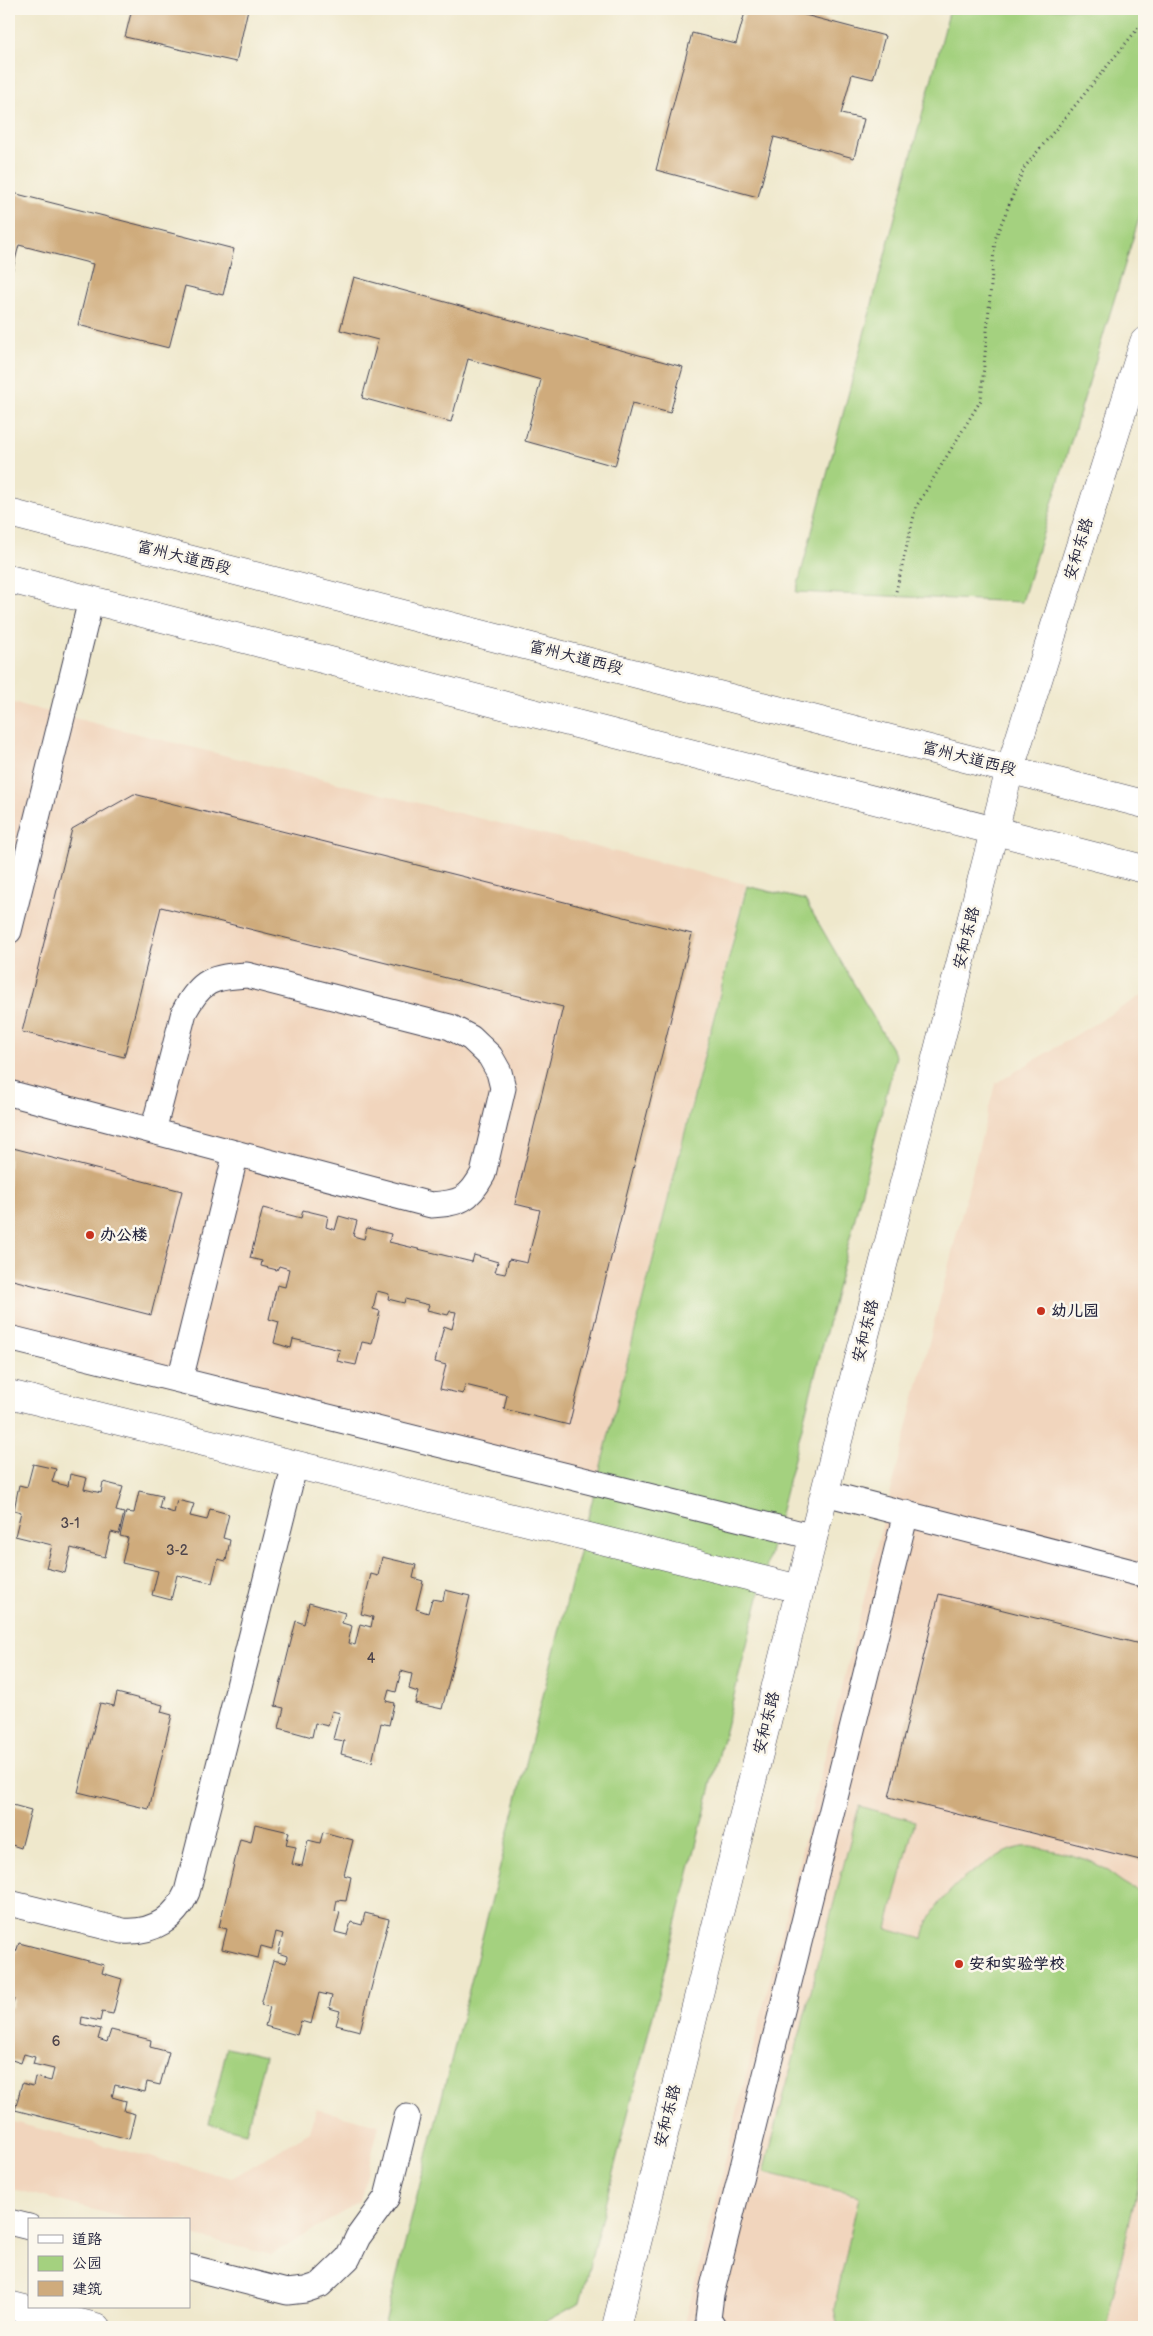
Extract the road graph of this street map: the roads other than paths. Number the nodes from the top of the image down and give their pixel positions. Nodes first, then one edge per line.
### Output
1 (1144, 342) edge
2 (9, 513) edge
3 (9, 578) edge
4 (91, 600) junction
5 (1010, 769) junction
6 (1144, 804) edge
7 (994, 831) junction
8 (1144, 869) edge
9 (9, 931) edge
10 (9, 1093) edge
11 (153, 1131) junction
12 (236, 1153) junction
13 (9, 1338) edge
14 (180, 1380) junction
15 (9, 1394) edge
16 (295, 1464) junction
17 (825, 1493) junction
18 (906, 1513) junction
19 (814, 1537) junction
20 (1144, 1575) edge
21 (800, 1589) junction
22 (9, 1903) edge
23 (407, 2117) dead end
24 (9, 2222) edge
25 (28, 2227) edge
26 (190, 2267) edge
27 (9, 2305) edge
28 (96, 2327) edge
29 (616, 2327) edge
30 (713, 2327) edge

1 - 5 street, 安和东路
2 - 5 street, 富州大道西段
3 - 4 street
4 - 7 street
4 - 9 lane
5 - 6 street, 富州大道西段
5 - 7 street, 安和东路
7 - 8 street
7 - 17 street, 安和东路
10 - 11 lane
11 - 12 lane
11 - 12 lane
12 - 14 lane
13 - 14 lane
14 - 19 lane
15 - 16 street
16 - 21 street
16 - 22 lane
17 - 18 lane
17 - 19 street, 安和东路
18 - 20 lane
18 - 30 lane
19 - 21 street, 安和东路
21 - 29 street, 安和东路
23 - 26 lane
24 - 25 lane
27 - 28 street

